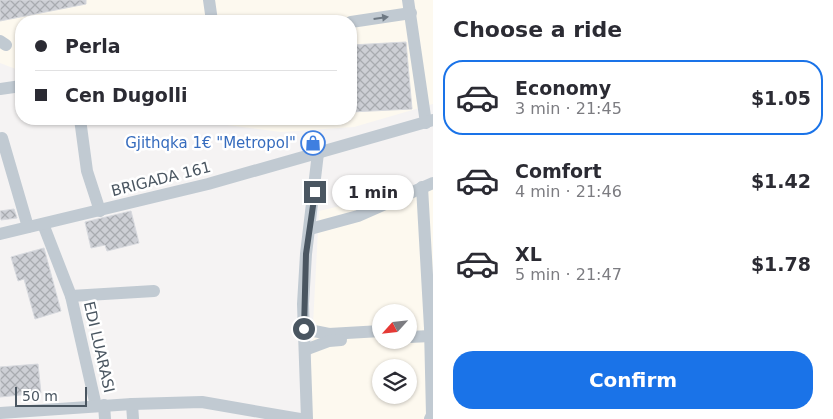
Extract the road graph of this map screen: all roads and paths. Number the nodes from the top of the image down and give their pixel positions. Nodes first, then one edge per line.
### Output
1 (209, 0) edge
2 (408, 0) edge
3 (411, 13) junction
4 (211, 15) edge
5 (357, 21) edge
6 (15, 87) edge
7 (0, 89) edge
8 (429, 122) edge
9 (81, 125) edge
10 (2, 138) dead end
11 (318, 153) junction
12 (427, 185) edge
13 (100, 211) junction
14 (43, 224) junction
15 (28, 227) junction
16 (310, 229) junction
17 (0, 234) edge
18 (154, 291) dead end
19 (71, 296) junction
20 (304, 329) junction
21 (418, 330) edge
22 (372, 332) edge
23 (430, 332) junction
24 (418, 335) edge
25 (372, 339) edge
26 (305, 350) junction
27 (132, 404) junction
28 (100, 405) junction
29 (0, 413) edge
30 (105, 419) edge
31 (133, 419) edge
32 (300, 419) edge
33 (307, 419) edge
34 (430, 419) edge

1 - 4 street
2 - 3 street
5 -> 3 street
3 - 8 street
6 - 7 street
8 - 11 street, BRIGADA 161
9 - 13 street, BRIGADA 161
10 - 15 street
11 - 13 street, BRIGADA 161
11 - 16 street
12 - 16 street
12 - 23 street
13 - 14 street, BRIGADA 161
14 - 15 street, BRIGADA 161
14 - 19 street, EDI LUARASI
15 - 17 street, BRIGADA 161
16 - 20 street
18 - 19 street, EDI LUARASI
19 - 28 street, EDI LUARASI
20 - 22 street
20 - 26 street
21 - 23 street
23 - 24 street
23 - 34 street
25 - 26 street
26 - 33 street
27 - 28 street
27 - 31 street
27 - 32 street
28 - 29 street
28 - 30 street, EDI LUARASI

